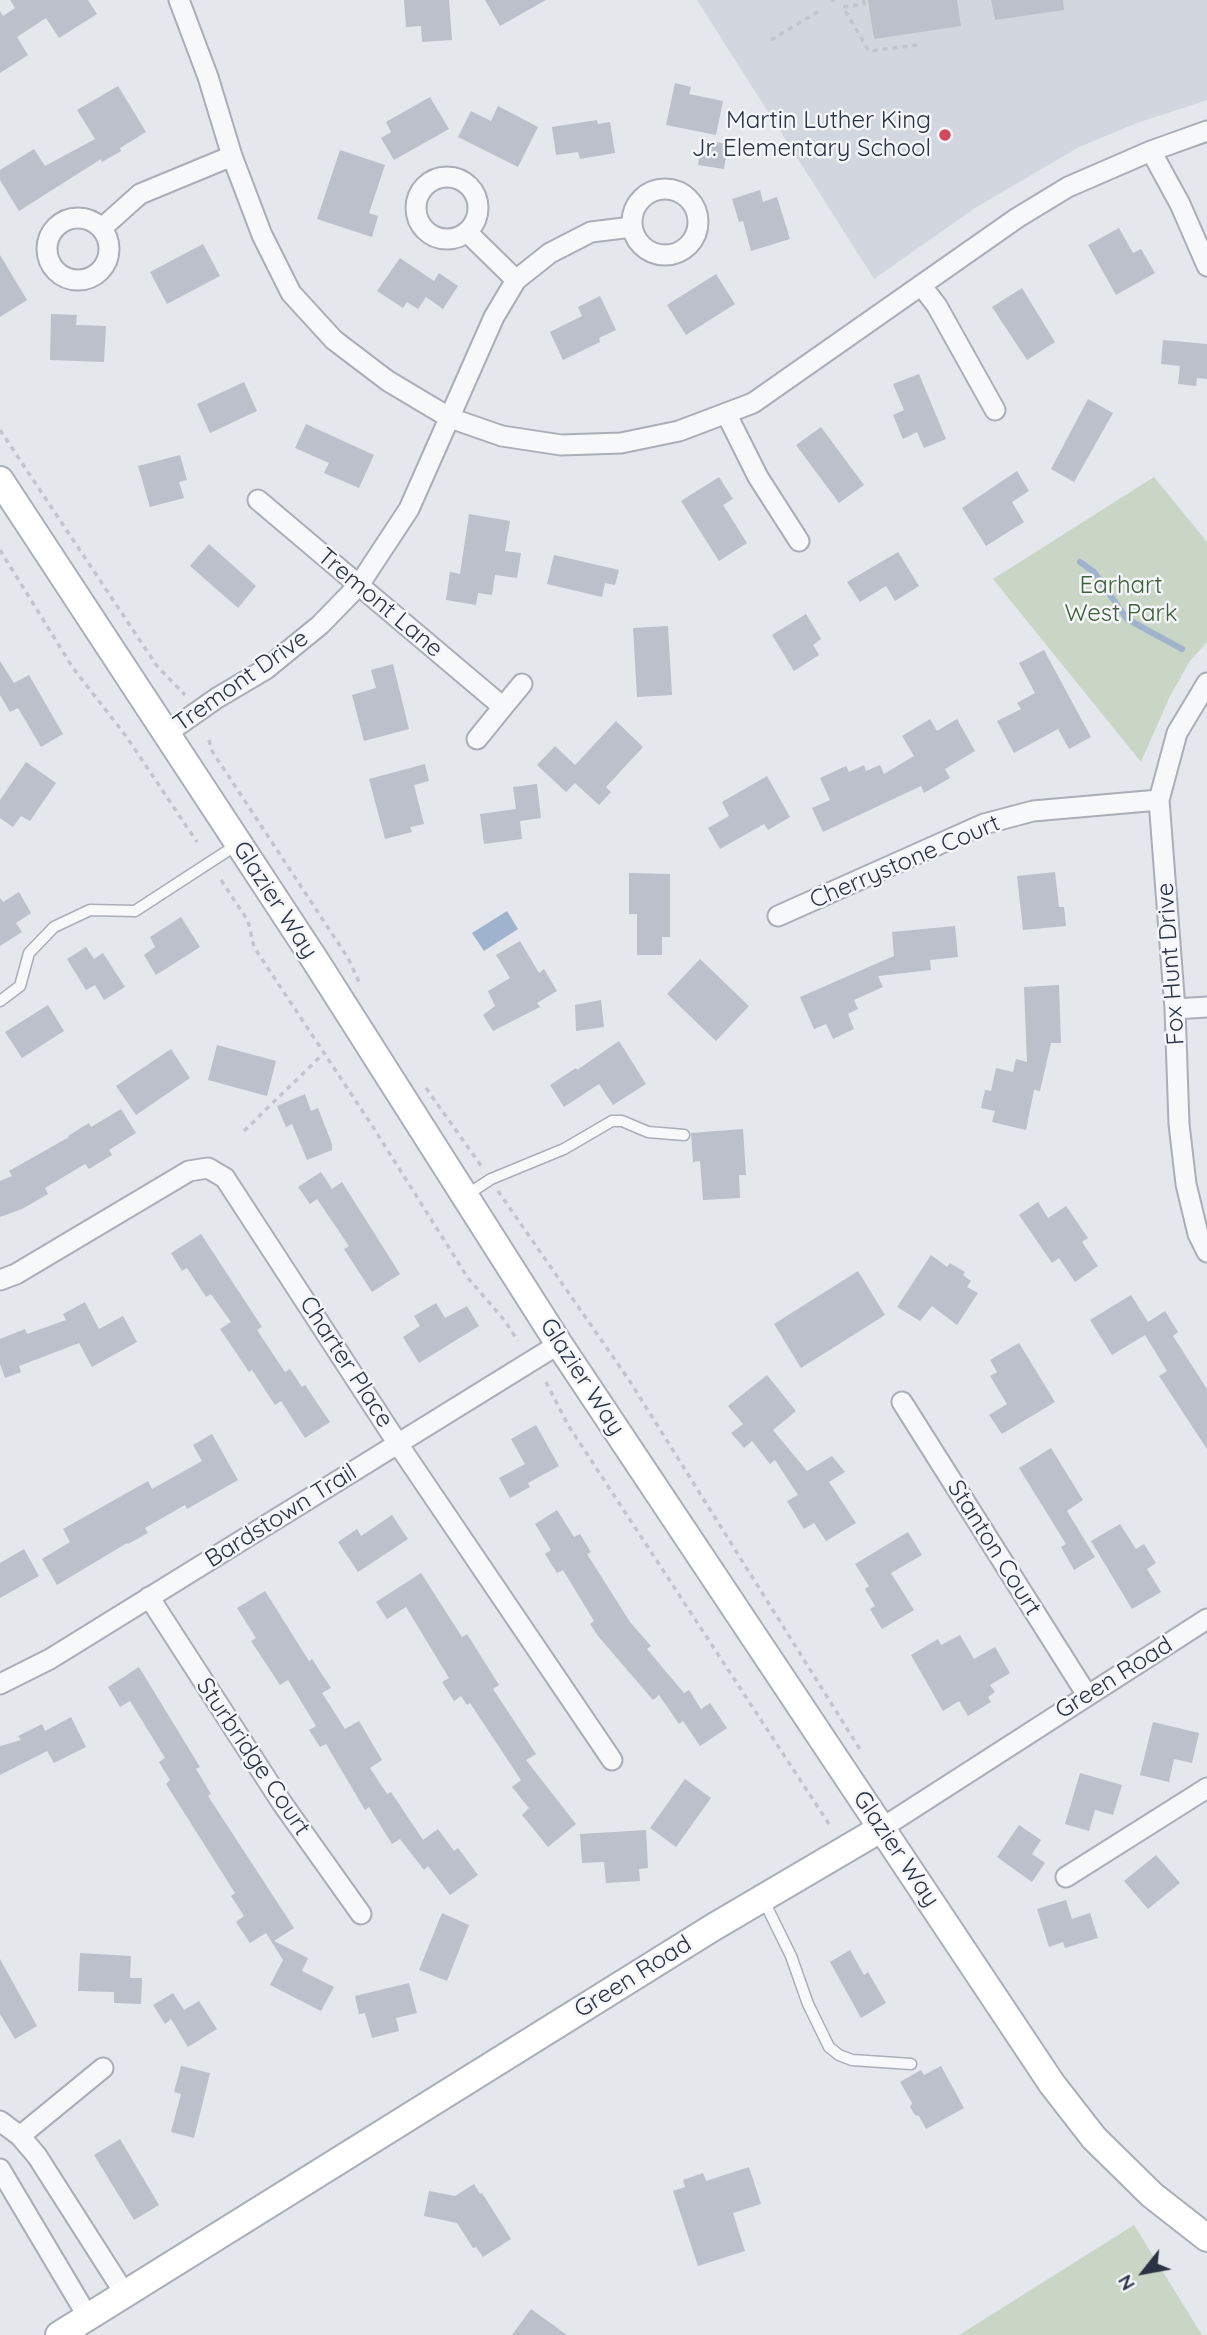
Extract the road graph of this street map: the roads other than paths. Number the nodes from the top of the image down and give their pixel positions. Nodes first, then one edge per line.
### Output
1 (179, 0) edge
2 (1207, 131) edge
3 (1151, 151) junction
4 (232, 156) junction
5 (632, 227) dead end
6 (102, 228) dead end
7 (467, 232) dead end
8 (1207, 266) edge
9 (516, 280) junction
10 (921, 285) junction
11 (995, 410) dead end
12 (726, 413) junction
13 (450, 418) junction
14 (0, 480) edge
15 (258, 500) dead end
16 (799, 541) dead end
17 (359, 585) junction
18 (1207, 682) edge
19 (522, 684) dead end
20 (502, 706) junction
21 (167, 733) junction
22 (477, 738) dead end
23 (1159, 800) junction
24 (238, 844) junction
25 (778, 916) dead end
26 (0, 1001) edge
27 (1207, 1007) edge
28 (1175, 1009) junction
29 (684, 1135) dead end
30 (464, 1196) junction
31 (1207, 1252) edge
32 (0, 1280) edge
33 (559, 1344) junction
34 (902, 1402) dead end
35 (398, 1444) junction
36 (149, 1597) junction
37 (1207, 1619) edge
38 (0, 1684) edge
39 (1087, 1695) junction
40 (612, 1760) dead end
41 (1207, 1788) edge
42 (882, 1828) junction
43 (1066, 1877) dead end
44 (763, 1898) junction
45 (361, 1914) dead end
46 (911, 2064) dead end
47 (103, 2068) dead end
48 (0, 2121) edge
49 (20, 2136) junction
50 (0, 2169) edge
51 (1207, 2238) edge
52 (125, 2294) junction
53 (88, 2317) junction
54 (59, 2335) edge

1 - 4 street
2 - 3 street
3 - 8 street
3 - 10 street
4 - 6 street
4 - 13 street
5 - 9 street
7 - 9 street
9 - 13 street, Tremont Drive
10 - 11 street
10 - 12 street
12 - 13 street
12 - 16 street
13 - 17 street, Tremont Drive
14 - 21 street, Glazier Way
15 - 17 street, Tremont Lane
17 - 20 street, Tremont Lane
17 - 21 street, Tremont Drive
18 - 23 street, Fox Hunt Drive
19 - 20 street
20 - 22 street
21 - 24 street, Glazier Way
23 - 25 street, Cherrystone Court
23 - 28 street, Fox Hunt Drive
24 - 26 lane
24 - 30 street, Glazier Way
27 - 28 street
28 - 31 street, Fox Hunt Drive
29 - 30 lane
30 - 33 street, Glazier Way
32 - 35 street, Charter Place
33 - 35 street, Bardstown Trail
33 - 42 street, Glazier Way
34 - 39 street, Stanton Court
35 - 36 street, Bardstown Trail
35 - 40 street, Charter Place
36 - 38 street, Bardstown Trail
36 - 45 street, Sturbridge Court
37 - 39 street, Green Road
39 - 42 street, Green Road
41 - 43 street
42 - 44 street, Green Road
42 - 51 street, Glazier Way
44 - 46 lane
44 - 52 street, Green Road
47 - 49 street
48 - 49 street
49 - 52 street
50 - 53 street
52 - 53 street, Green Road
53 - 54 street, Green Road

